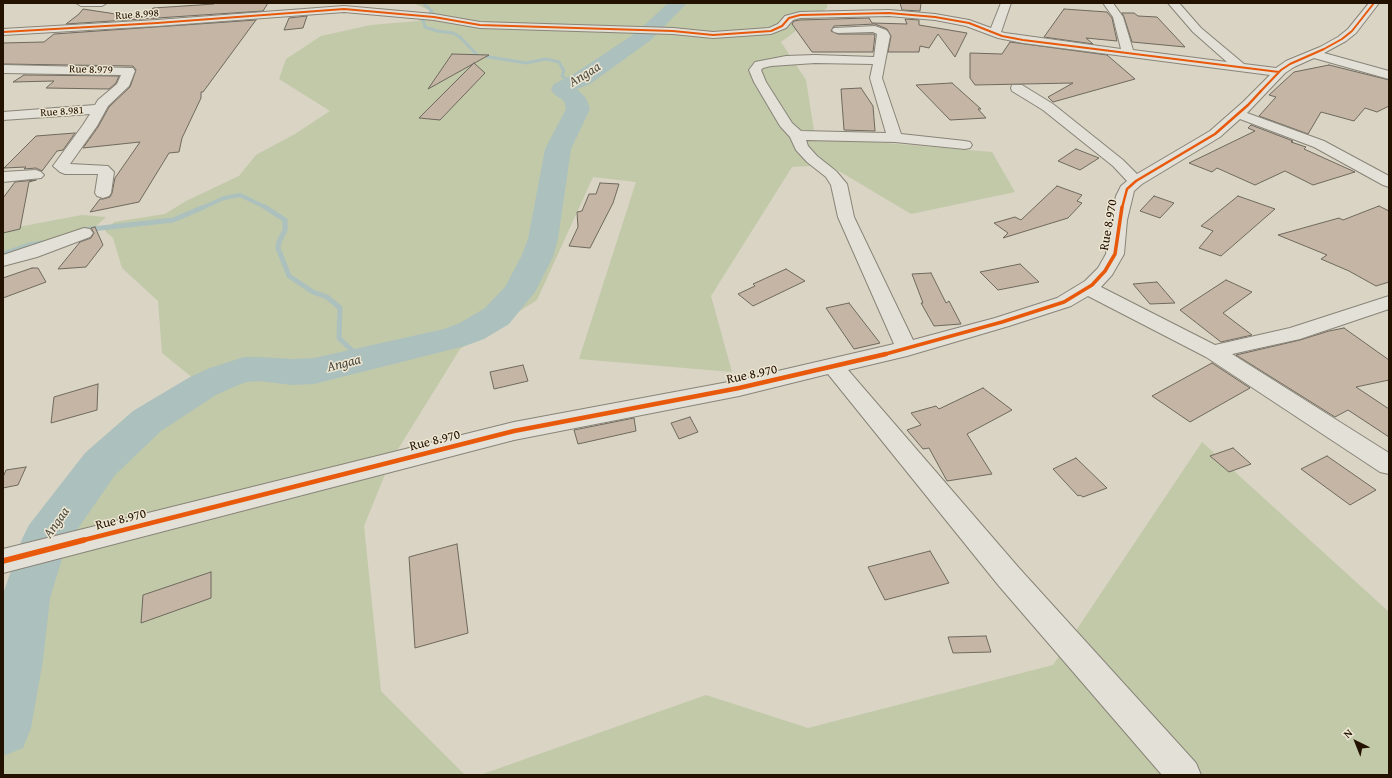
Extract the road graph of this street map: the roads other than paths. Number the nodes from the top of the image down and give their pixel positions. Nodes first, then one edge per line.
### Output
1 (81, 3) edge
2 (102, 3) edge
3 (1006, 3) edge
4 (1108, 3) edge
5 (1173, 3) edge
6 (1374, 3) edge
7 (838, 30) dead end
8 (3, 32) edge
9 (995, 33) junction
10 (1128, 54) junction
11 (1312, 54) junction
12 (880, 60) junction
13 (1240, 67) junction
14 (3, 69) edge
15 (1278, 72) junction
16 (1389, 74) edge
17 (1017, 88) dead end
18 (99, 109) junction
19 (1238, 114) junction
20 (3, 116) edge
21 (797, 135) junction
22 (895, 138) junction
23 (965, 145) dead end
24 (36, 175) dead end
25 (3, 177) edge
26 (1136, 181) junction
27 (1389, 182) edge
28 (103, 194) dead end
29 (84, 233) dead end
30 (3, 261) edge
31 (1088, 288) junction
32 (1389, 302) edge
33 (907, 349) junction
34 (1213, 352) junction
35 (834, 367) junction
36 (1389, 465) edge
37 (3, 561) edge
38 (1184, 775) edge

1 - 2 street
3 - 9 street
4 - 10 street
5 - 13 street
6 - 11 street, Rue 8.970
7 - 12 street
8 - 9 street, Rue 8.998
9 - 10 street, Rue 8.998
10 - 13 street, Rue 8.998
11 - 15 street, Rue 8.970
11 - 16 street
12 - 21 street
12 - 22 street
13 - 15 street, Rue 8.998
14 - 18 street, Rue 8.979
15 - 19 street, Rue 8.970
17 - 26 street
18 - 20 street, Rue 8.981
18 - 28 street, Rue 8.981
19 - 26 street, Rue 8.970
19 - 27 street
21 - 22 street
21 - 33 street
22 - 23 street
24 - 25 street
26 - 31 street, Rue 8.970
29 - 30 street
31 - 33 street, Rue 8.970
31 - 34 street
32 - 34 street
33 - 35 street, Rue 8.970
34 - 36 street
35 - 37 street, Rue 8.970
35 - 38 street

